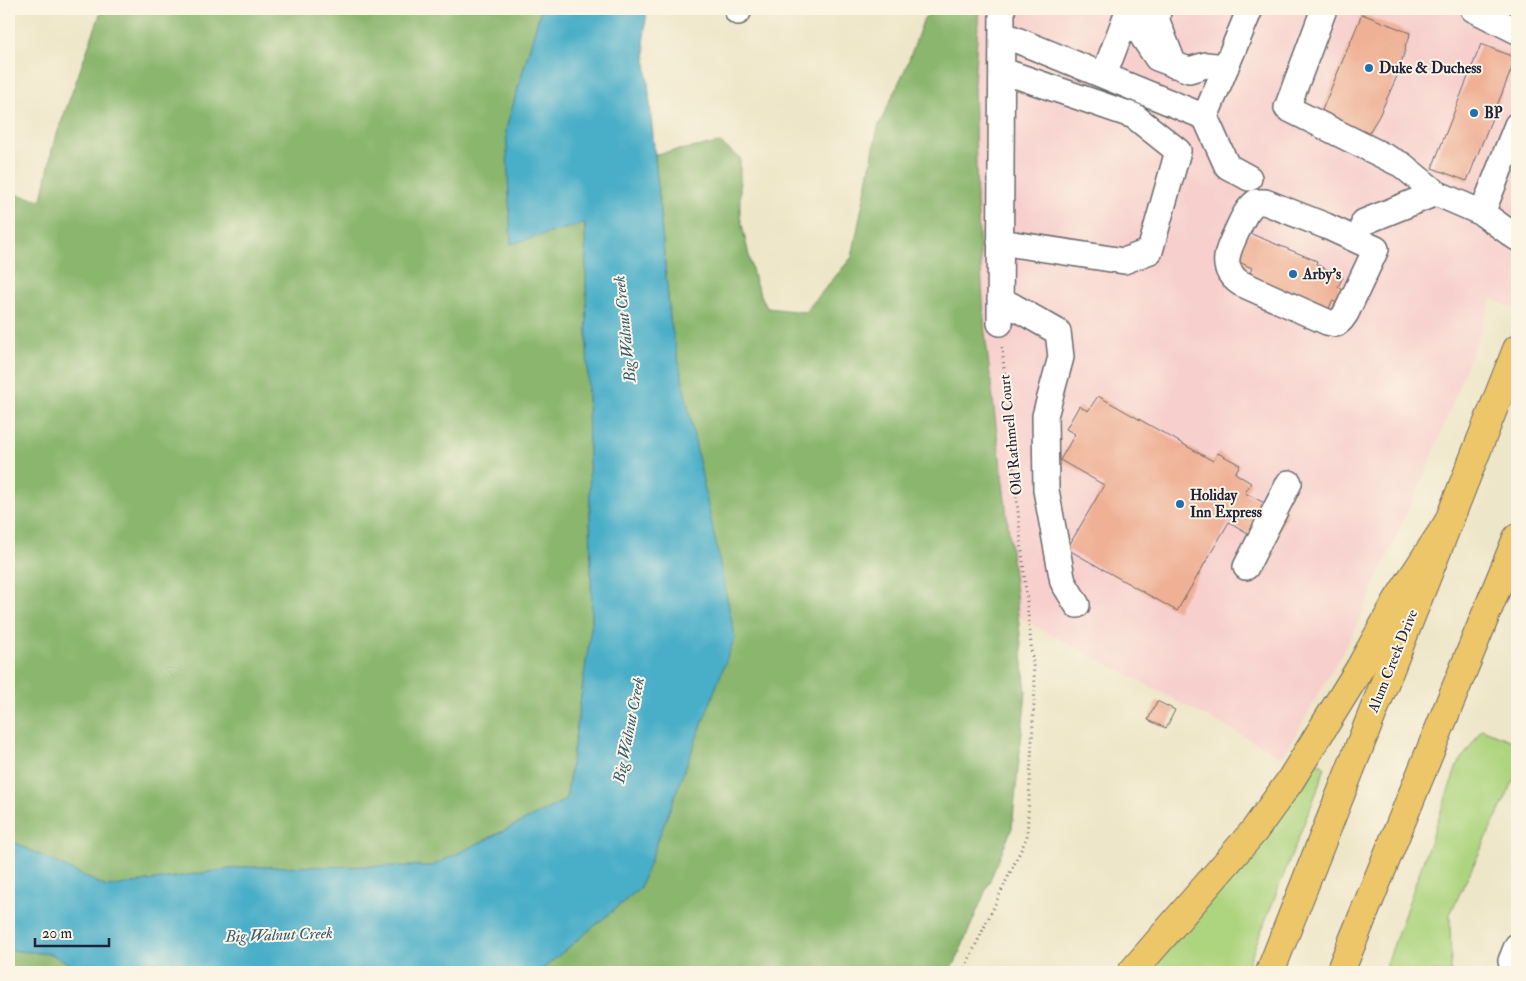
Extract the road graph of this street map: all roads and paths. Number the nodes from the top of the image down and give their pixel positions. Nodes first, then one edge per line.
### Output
1 (1002, 9) edge
2 (1129, 9) edge
3 (1153, 9) edge
4 (1158, 9) edge
5 (1324, 9) edge
6 (1473, 9) edge
7 (1243, 16) edge
8 (1517, 31) edge
9 (1002, 34) junction
10 (1174, 65) junction
11 (1226, 67) junction
12 (1003, 70) junction
13 (1104, 75) junction
14 (1205, 116) junction
15 (1516, 134) edge
16 (1249, 178) dead end
17 (1436, 193) junction
18 (1482, 213) junction
19 (1364, 222) dead end
20 (1517, 238) edge
21 (1000, 242) junction
22 (1376, 249) joint
23 (1000, 311) junction
24 (1517, 349) edge
25 (1290, 483) dead end
26 (1448, 523) junction
27 (1517, 538) edge
28 (1246, 567) dead end
29 (1077, 606) dead end
30 (1517, 946) edge
31 (1517, 970) edge
32 (963, 972) edge
33 (1132, 972) edge
34 (1270, 972) edge
35 (1340, 972) edge

1 - 9 street
2 - 13 street
3 - 10 street
4 - 10 street
5 - 17 street
6 - 8 street
7 - 11 street
9 - 12 street
9 - 13 street
10 - 11 street
11 - 14 street
12 - 21 street
12 - 21 street
13 - 14 street
14 - 16 street
15 - 18 street
17 - 18 street
17 - 19 street
18 - 20 street
21 - 23 street
22 - 22 street
23 - 29 street
23 - 32 path, Old Rathmell Court
24 - 26 main road, Alum Creek Drive
25 - 28 street
26 - 33 main road
26 - 34 main road, Alum Creek Drive
27 - 35 main road
30 - 31 street

